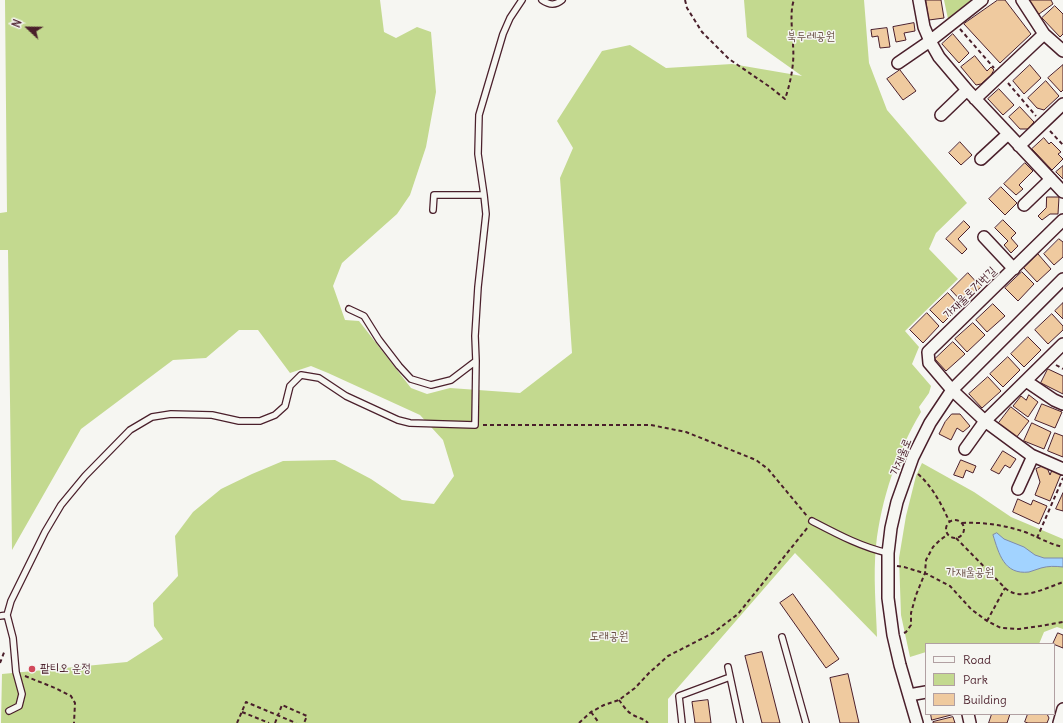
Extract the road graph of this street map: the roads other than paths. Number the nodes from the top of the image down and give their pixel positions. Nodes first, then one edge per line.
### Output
1 (522, 0) edge
2 (542, 0) edge
3 (562, 0) edge
4 (919, 0) edge
5 (982, 0) edge
6 (1022, 0) edge
7 (1044, 34) junction
8 (930, 41) junction
9 (1063, 51) edge
10 (898, 63) dead end
11 (967, 90) junction
12 (975, 99) junction
13 (1063, 104) edge
14 (941, 115) dead end
15 (1008, 134) junction
16 (1019, 146) junction
17 (981, 159) dead end
18 (1051, 179) junction
19 (1063, 192) edge
20 (484, 195) junction
21 (1024, 205) dead end
22 (433, 210) dead end
23 (1063, 220) edge
24 (984, 237) dead end
25 (1014, 269) junction
26 (1063, 279) edge
27 (349, 309) dead end
28 (1063, 344) edge
29 (476, 361) junction
30 (1026, 381) junction
31 (952, 390) junction
32 (1063, 404) edge
33 (986, 421) junction
34 (965, 449) dead end
35 (1033, 456) junction
36 (1063, 469) edge
37 (1018, 489) dead end
38 (812, 521) road end
39 (888, 553) junction
40 (7, 615) junction
41 (0, 616) edge
42 (782, 637) dead end
43 (728, 667) dead end
44 (730, 677) junction
45 (925, 692) edge
46 (909, 695) junction
47 (1063, 708) edge
48 (9, 711) dead end
49 (682, 723) edge
50 (740, 723) edge
51 (806, 723) edge
52 (917, 723) edge
53 (1059, 723) edge

1 - 20 lane
2 - 3 lane
4 - 8 street
5 - 8 street
6 - 7 street
7 - 9 street
7 - 12 street
8 - 10 street
8 - 11 street
11 - 12 street
11 - 14 street
12 - 15 street
13 - 16 street
15 - 16 street
15 - 17 street
16 - 18 street
18 - 19 street
18 - 21 street
20 - 22 lane
20 - 29 lane
23 - 25 street, 가재울로71번길
24 - 25 street
25 - 31 street, 가재울로71번길
26 - 31 street, 가재울로
27 - 29 lane
28 - 30 street
29 - 40 lane
30 - 32 street
30 - 33 street
31 - 33 street
31 - 39 street, 가재울로
33 - 34 street
33 - 35 street
35 - 36 street
35 - 37 street
38 - 39 lane
39 - 46 street, 가재울로
40 - 41 lane
40 - 48 lane
42 - 51 lane
43 - 44 lane
44 - 49 lane
44 - 50 lane
45 - 46 street
46 - 52 street, 가재울로
47 - 53 street

